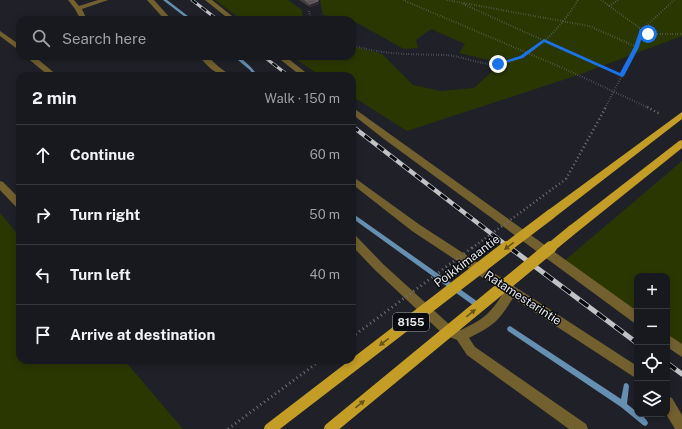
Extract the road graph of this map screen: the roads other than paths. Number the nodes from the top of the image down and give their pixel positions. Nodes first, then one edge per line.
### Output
1 (71, 0) edge
2 (105, 0) edge
3 (150, 0) edge
4 (208, 0) edge
5 (78, 8) junction
6 (82, 16) edge
7 (165, 16) edge
8 (229, 16) edge
9 (0, 33) edge
10 (16, 46) edge
11 (34, 60) edge
12 (207, 60) edge
13 (285, 60) edge
14 (216, 69) junction
15 (49, 72) edge
16 (218, 72) edge
17 (221, 72) edge
18 (301, 72) edge
19 (356, 113) edge
20 (682, 115) edge
21 (682, 143) edge
22 (356, 182) edge
23 (0, 184) edge
24 (16, 201) edge
25 (356, 243) edge
26 (511, 291) junction
27 (634, 316) edge
28 (461, 336) junction
29 (670, 342) edge
30 (682, 351) edge
31 (356, 363) edge
32 (355, 364) edge
33 (634, 371) edge
34 (670, 408) edge
35 (682, 428) edge
36 (270, 429) edge
37 (330, 429) edge
38 (581, 429) edge

1 - 5 lane
2 - 5 lane
3 - 7 lane
4 - 8 lane
5 - 6 lane
9 - 10 lane
11 - 15 lane
12 - 14 lane
13 - 18 lane
14 - 16 lane
14 - 17 lane
19 - 27 lane
20 -> 31 main road, Poikkimaantie / 8155, bridge
37 -> 21 main road, 8155, bridge
22 - 26 lane, Ratamestarintie
23 - 24 lane
25 - 28 lane
26 - 28 lane
26 - 33 lane, Ratamestarintie
28 - 38 lane
29 - 30 lane
32 -> 36 main road, Poikkimaantie / 8155, bridge
34 - 35 lane

